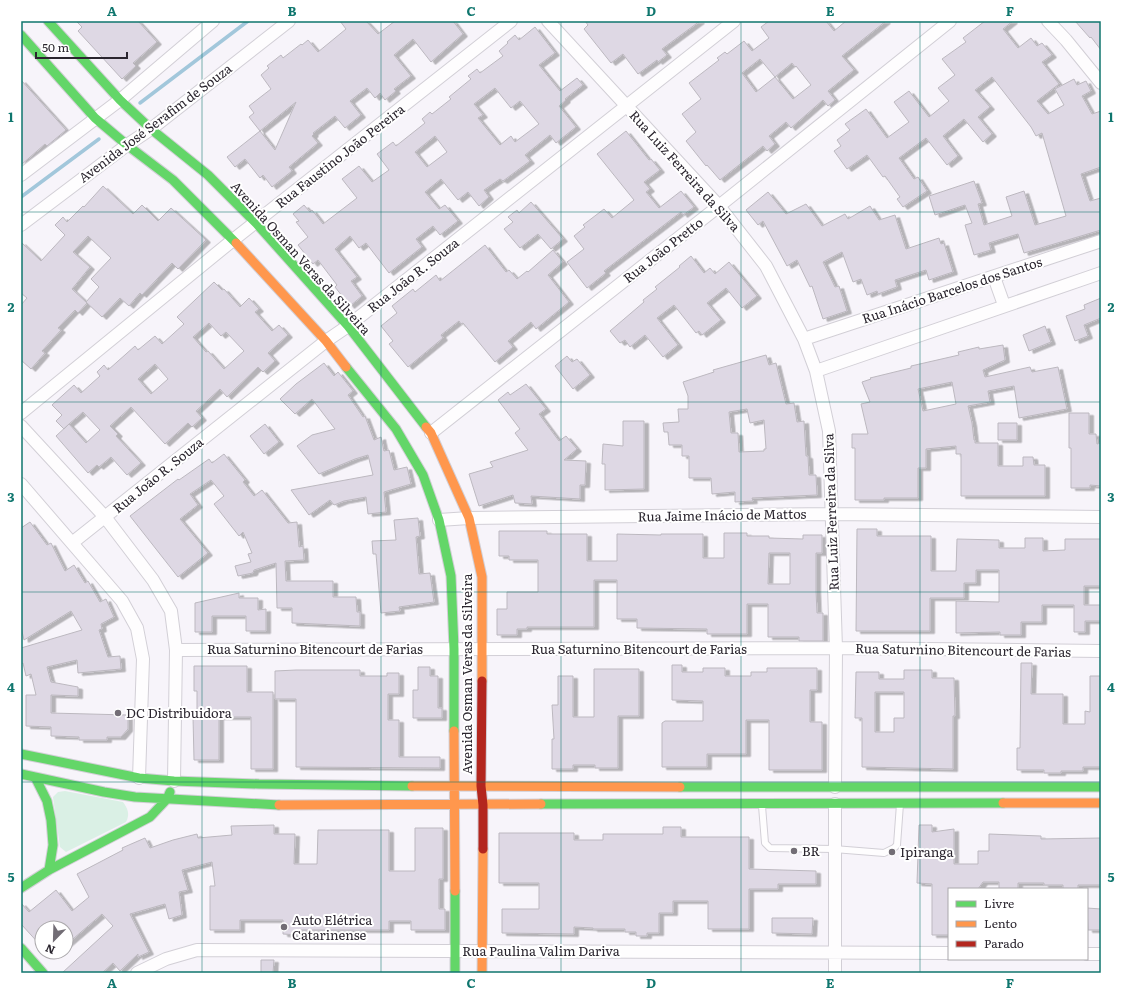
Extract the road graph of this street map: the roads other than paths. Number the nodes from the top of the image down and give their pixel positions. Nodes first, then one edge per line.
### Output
1 (48, 21) edge
2 (213, 21) edge
3 (289, 21) edge
4 (511, 21) edge
5 (548, 21) edge
6 (734, 21) edge
7 (950, 21) edge
8 (1048, 21) edge
9 (21, 35) edge
10 (1101, 83) edge
11 (120, 100) junction
12 (627, 107) junction
13 (95, 118) junction
14 (151, 129) junction
15 (127, 145) junction
16 (21, 175) edge
17 (719, 206) junction
18 (256, 223) junction
19 (21, 225) edge
20 (233, 240) junction
21 (1101, 242) edge
22 (1101, 273) edge
23 (994, 276) junction
24 (1004, 305) junction
25 (348, 326) junction
26 (804, 339) junction
27 (326, 341) junction
28 (816, 371) junction
29 (21, 413) edge
30 (21, 426) edge
31 (431, 433) junction
32 (21, 484) edge
33 (832, 514) junction
34 (105, 517) junction
35 (1101, 517) edge
36 (469, 518) junction
37 (439, 520) junction
38 (72, 543) junction
39 (836, 648) junction
40 (454, 649) junction
41 (481, 649) junction
42 (176, 650) junction
43 (1101, 652) edge
44 (21, 754) edge
45 (21, 774) edge
46 (35, 778) junction
47 (139, 778) junction
48 (174, 781) junction
49 (481, 786) junction
50 (455, 787) junction
51 (835, 787) junction
52 (1101, 787) edge
53 (167, 800) junction
54 (1101, 803) edge
55 (762, 804) junction
56 (835, 804) junction
57 (900, 804) junction
58 (454, 805) junction
59 (483, 805) junction
60 (834, 849) junction
61 (49, 870) junction
62 (21, 888) edge
63 (21, 948) edge
64 (456, 950) junction
65 (482, 951) junction
66 (835, 953) junction
67 (948, 953) edge
68 (1088, 954) edge
69 (1101, 954) edge
70 (44, 973) edge
71 (137, 973) edge
72 (456, 973) edge
73 (482, 973) edge
74 (835, 973) edge

1 - 11 main road, Avenida Osman Veras da Silveira
2 - 11 street
3 - 14 street, Avenida José Serafim de Souza
4 - 18 street, Rua Faustino João Pereira
5 - 12 street, Rua Luiz Ferreira da Silva
6 - 12 street, Rua João R. Souza
7 - 17 street, Rua João Pretto
8 - 10 street
9 - 13 main road, Avenida Osman Veras da Silveira
11 - 13 street
11 - 14 main road, Avenida Osman Veras da Silveira
12 - 17 street, Rua Luiz Ferreira da Silva
12 - 25 street, Rua João R. Souza
13 - 15 main road, Avenida Osman Veras da Silveira
13 - 16 street
14 - 15 street, Avenida José Serafim de Souza
14 - 18 main road, Avenida Osman Veras da Silveira
15 - 19 street, Avenida José Serafim de Souza
15 - 20 main road, Avenida Osman Veras da Silveira
17 - 26 street, Rua Luiz Ferreira da Silva
17 - 31 street, Rua João Pretto
18 - 20 street, Rua Faustino João Pereira
18 - 25 main road, Avenida Osman Veras da Silveira
20 - 27 main road, Avenida Osman Veras da Silveira
20 - 29 street, Rua Faustino João Pereira
21 - 23 street, Rua Inácio Barcelos dos Santos
22 - 24 street
23 - 24 street
23 - 26 street, Rua Inácio Barcelos dos Santos
24 - 28 street
25 - 27 street, Rua João R. Souza
25 - 31 main road, Avenida Osman Veras da Silveira
26 - 28 street, Rua Luiz Ferreira da Silva
27 - 34 street, Rua João R. Souza
27 - 37 main road, Avenida Osman Veras da Silveira
28 - 33 street, Rua Luiz Ferreira da Silva
30 - 34 street
31 - 36 main road, Avenida Osman Veras da Silveira
32 - 38 street
33 - 35 street, Rua Jaime Inácio de Mattos
33 - 36 street, Rua Jaime Inácio de Mattos
33 - 39 street, Rua Luiz Ferreira da Silva
34 - 38 street, Rua João R. Souza
34 - 42 street
36 - 37 street, Rua Jaime Inácio de Mattos
36 - 41 main road, Avenida Osman Veras da Silveira
37 - 40 main road, Avenida Osman Veras da Silveira
38 - 47 street
39 - 41 street, Rua Saturnino Bitencourt de Farias
39 - 43 street, Rua Saturnino Bitencourt de Farias
39 - 51 street, Rua Luiz Ferreira da Silva
40 - 41 street, Rua Saturnino Bitencourt de Farias
40 - 42 street, Rua Saturnino Bitencourt de Farias
40 - 50 main road, Avenida Osman Veras da Silveira
41 - 49 main road, Avenida Osman Veras da Silveira
42 - 48 street
44 - 47 main road
45 - 46 main road
46 - 53 main road
46 - 61 main road
47 - 48 main road
48 - 50 main road
48 - 53 main road
49 - 50 main road
49 - 51 main road
49 - 59 main road, Avenida Osman Veras da Silveira
50 - 58 main road, Avenida Osman Veras da Silveira
51 - 52 main road
53 - 58 main road
53 - 61 main road
54 - 57 main road
55 - 56 main road
55 - 59 main road
55 - 60 lane
56 - 57 main road
56 - 60 street
57 - 60 lane
58 - 59 main road
58 - 64 main road, Avenida Osman Veras da Silveira
59 - 65 main road, Avenida Osman Veras da Silveira
60 - 66 street
61 - 62 main road
63 - 70 main road
64 - 65 street, Rua Paulina Valim Dariva
64 - 71 street, Rua Paulina Valim Dariva
64 - 72 main road, Avenida Osman Veras da Silveira
65 - 66 street, Rua Paulina Valim Dariva
65 - 73 main road, Avenida Osman Veras da Silveira
66 - 67 street, Rua Paulina Valim Dariva
66 - 74 street
68 - 69 street

